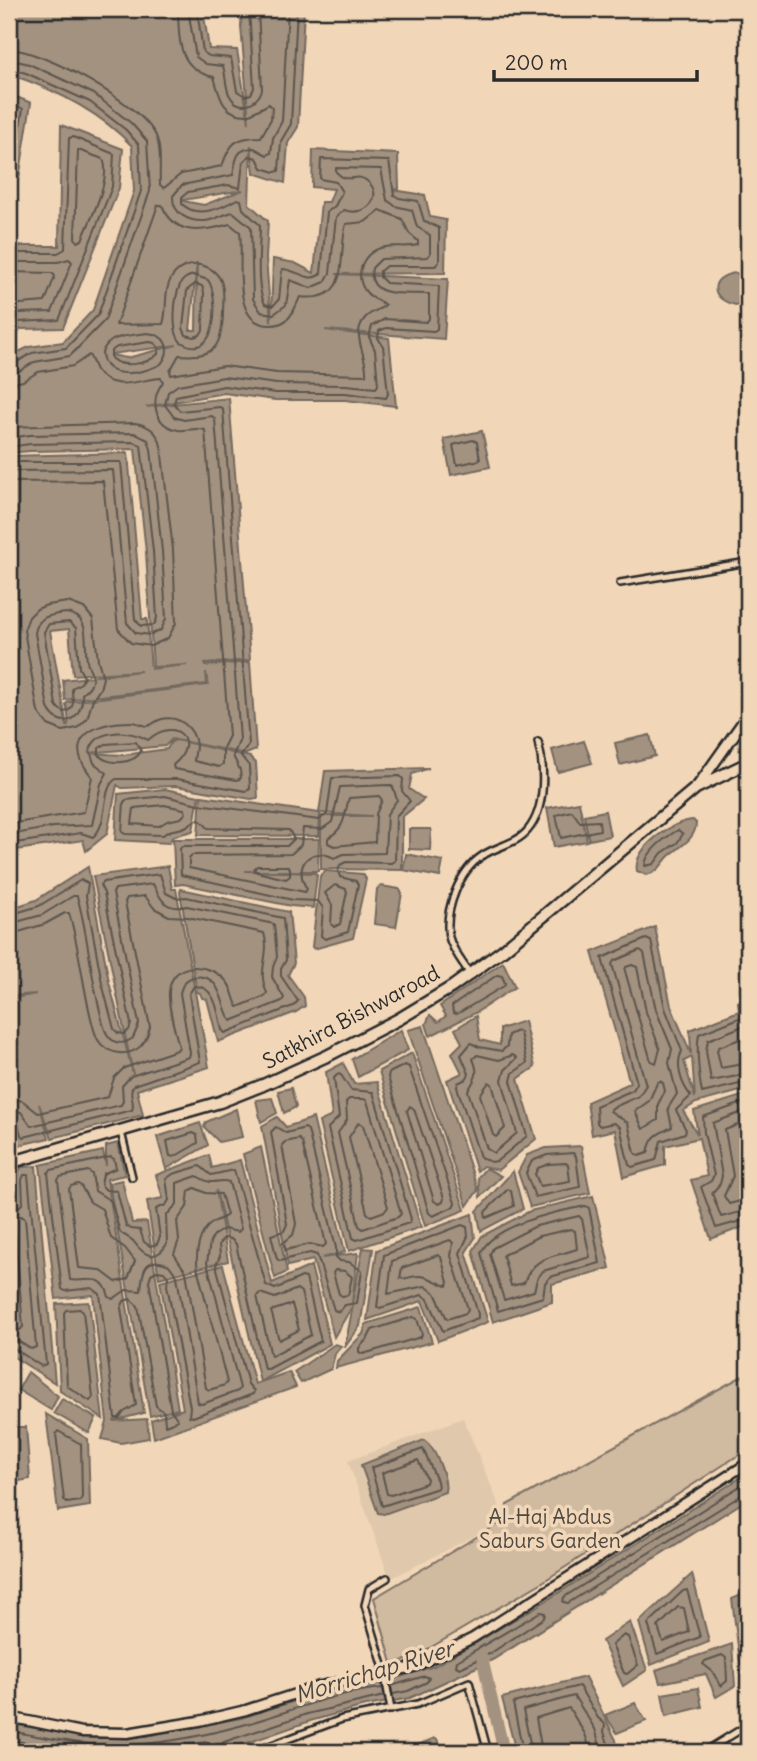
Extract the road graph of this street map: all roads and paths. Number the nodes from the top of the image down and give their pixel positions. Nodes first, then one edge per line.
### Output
1 (748, 562) edge
2 (620, 583) dead end
3 (748, 715) edge
4 (538, 742) dead end
5 (748, 763) edge
6 (696, 788) junction
7 (470, 974) junction
8 (121, 1132) junction
9 (9, 1163) edge
10 (132, 1177) dead end
11 (748, 1463) edge
12 (387, 1578) dead end
13 (385, 1673) junction
14 (391, 1708) junction
15 (9, 1717) edge
16 (748, 1725) edge
17 (253, 1752) edge
18 (488, 1752) edge
19 (704, 1752) edge

1 - 2 street
3 - 6 main road
4 - 7 street
5 - 6 highway, Satkhira Bishwaroad
6 - 7 highway, Satkhira Bishwaroad
7 - 8 highway, Satkhira Bishwaroad
8 - 9 highway, Satkhira Bishwaroad
8 - 10 street
11 - 13 street
12 - 13 street
13 - 14 street
13 - 15 street
14 - 17 street
14 - 18 street
16 - 19 street

